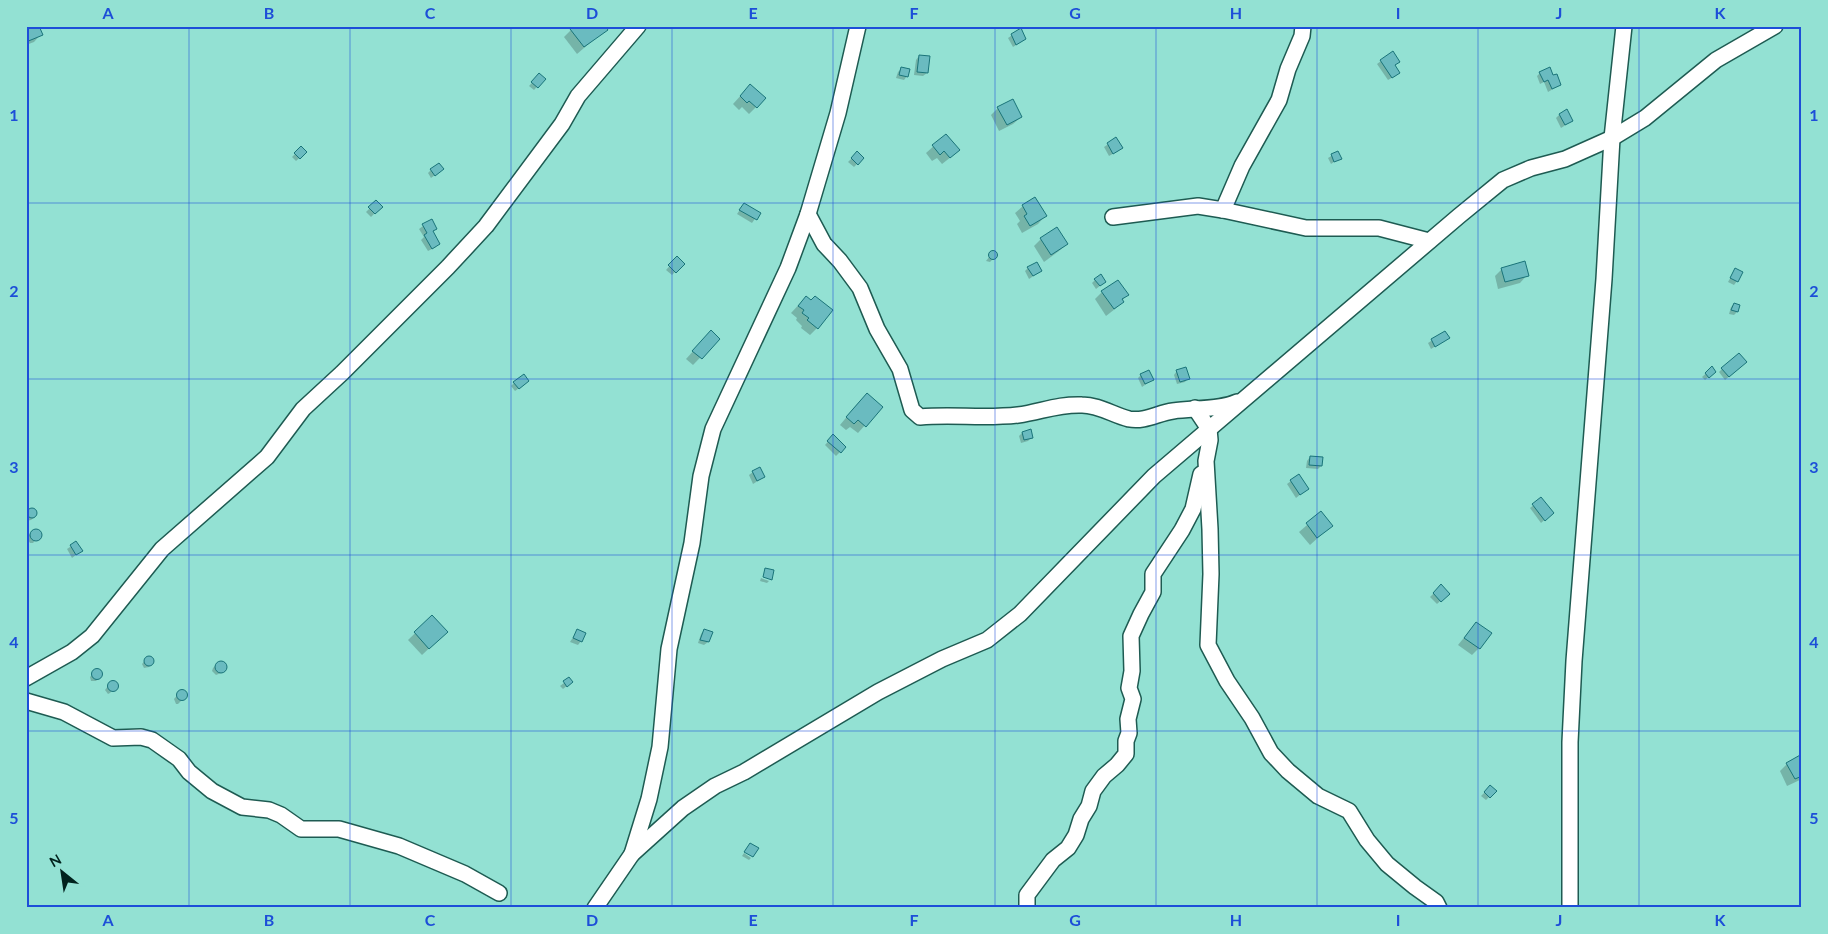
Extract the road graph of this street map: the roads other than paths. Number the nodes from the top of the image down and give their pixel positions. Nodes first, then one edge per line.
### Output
1 (638, 26) edge
2 (858, 26) edge
3 (1303, 26) edge
4 (1624, 26) edge
5 (1775, 26) edge
6 (1612, 138) junction
7 (1223, 210) junction
8 (808, 214) junction
9 (1113, 218) dead end
10 (1429, 241) junction
11 (1243, 399) junction
12 (1195, 408) junction
13 (1209, 429) junction
14 (1206, 461) junction
15 (26, 678) edge
16 (26, 701) edge
17 (632, 854) junction
18 (499, 893) dead end
19 (595, 908) edge
20 (1027, 908) edge
21 (1439, 908) edge
22 (1570, 908) edge

1 - 15 street
2 - 8 street
3 - 7 street
4 - 6 street
5 - 6 street
6 - 10 street
6 - 22 street
7 - 9 street
7 - 10 street
8 - 12 street
8 - 17 street
10 - 11 street
11 - 12 street
11 - 13 street
12 - 13 street
13 - 14 street
13 - 17 street
14 - 20 street
14 - 21 street
16 - 18 street
17 - 19 street

